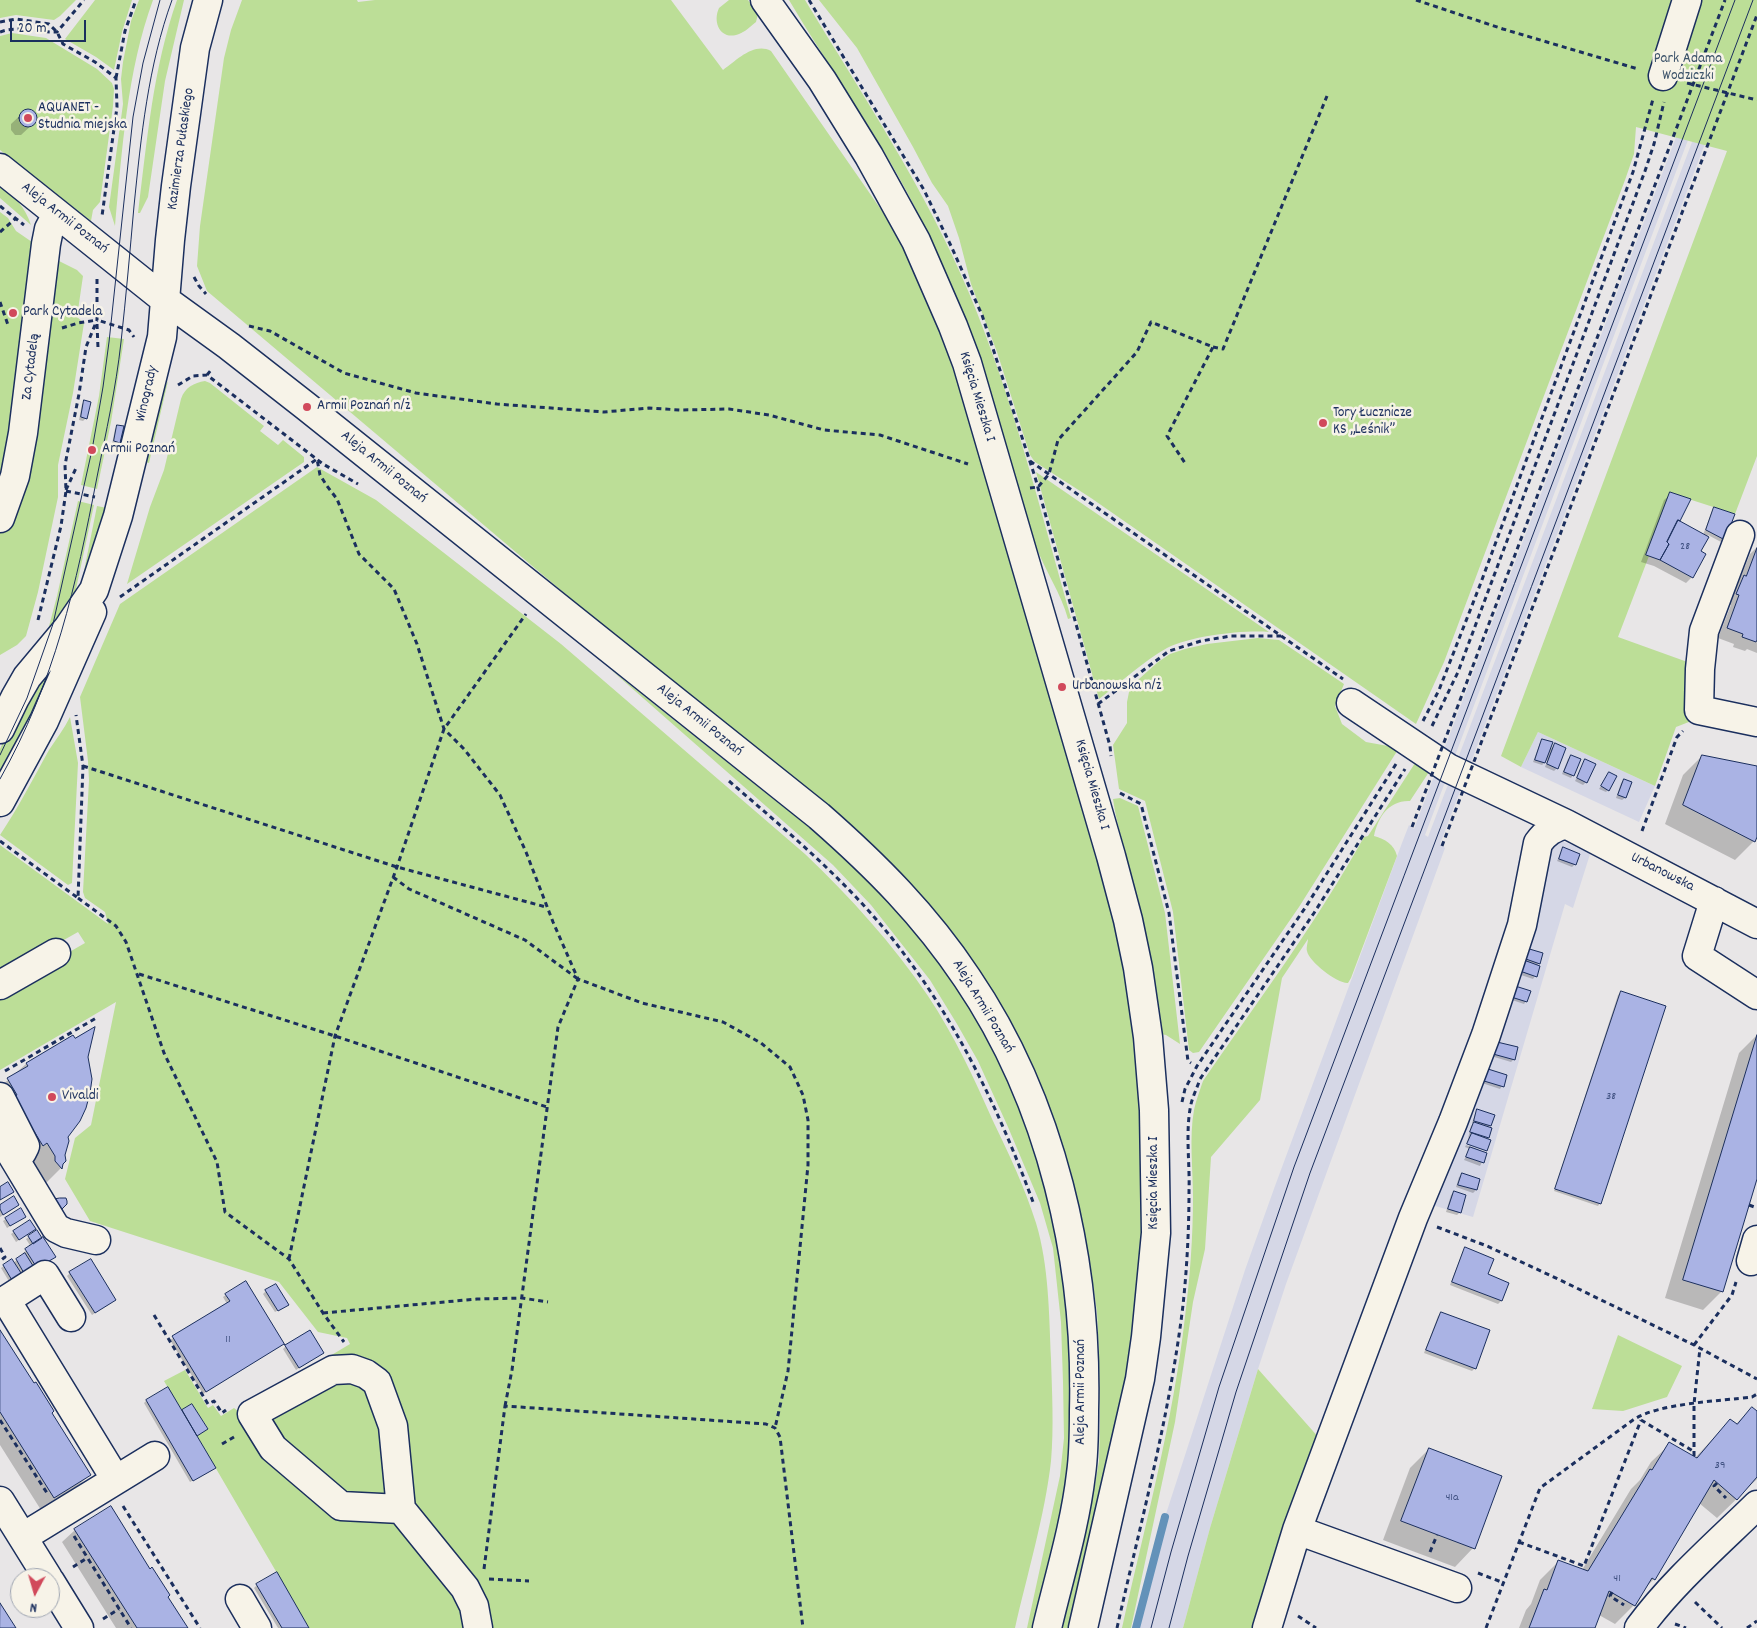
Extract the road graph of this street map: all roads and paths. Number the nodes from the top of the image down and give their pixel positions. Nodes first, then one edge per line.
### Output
1 (84, 0) edge
2 (136, 0) edge
3 (208, 0) edge
4 (765, 0) edge
5 (1416, 0) edge
6 (1687, 0) edge
7 (1725, 0) edge
8 (1757, 15) edge
9 (0, 22) edge
10 (0, 32) edge
11 (57, 32) junction
12 (1666, 77) junction
13 (116, 78) junction
14 (1327, 96) dead end
15 (1757, 100) edge
16 (0, 168) edge
17 (57, 214) junction
18 (16, 218) dead end
19 (0, 232) edge
20 (98, 246) junction
21 (193, 273) dead end
22 (209, 298) dead end
23 (164, 299) junction
24 (96, 320) junction
25 (245, 326) dead end
26 (135, 339) dead end
27 (1213, 347) junction
28 (98, 348) dead end
29 (211, 370) dead end
30 (207, 375) junction
31 (182, 381) dead end
32 (317, 459) junction
33 (1030, 461) dead end
34 (1185, 463) dead end
35 (76, 468) dead end
36 (1049, 474) junction
37 (1000, 476) junction
38 (1035, 477) dead end
39 (361, 486) dead end
40 (1038, 487) junction
41 (66, 491) junction
42 (102, 498) dead end
43 (0, 518) edge
44 (1740, 536) dead end
45 (100, 574) junction
46 (120, 598) dead end
47 (528, 611) dead end
48 (36, 628) dead end
49 (1282, 636) junction
50 (1349, 692) joint
51 (1098, 704) junction
52 (75, 709) dead end
53 (1757, 722) edge
54 (0, 729) edge
55 (444, 729) junction
56 (1677, 737) dead end
57 (1414, 746) junction
58 (1113, 764) dead end
59 (83, 766) junction
60 (726, 779) dead end
61 (1118, 798) dead end
62 (0, 802) edge
63 (1566, 824) junction
64 (1412, 827) dead end
65 (1642, 831) dead end
66 (0, 841) edge
67 (1442, 846) dead end
68 (397, 868) junction
69 (393, 877) junction
70 (78, 898) junction
71 (1714, 900) junction
72 (547, 908) junction
73 (1757, 924) edge
74 (56, 953) dead end
75 (138, 974) junction
76 (578, 979) junction
77 (0, 985) edge
78 (1757, 995) edge
79 (98, 1017) dead end
80 (335, 1036) junction
81 (1192, 1063) dead end
82 (0, 1074) edge
83 (0, 1097) edge
84 (548, 1107) junction
85 (1180, 1108) dead end
86 (0, 1134) edge
87 (17, 1162) junction
88 (1749, 1205) dead end
89 (1036, 1208) dead end
90 (1757, 1208) edge
91 (1412, 1218) junction
92 (96, 1240) dead end
93 (0, 1248) edge
94 (289, 1259) junction
95 (0, 1261) edge
96 (522, 1298) junction
97 (3, 1302) edge
98 (548, 1302) dead end
99 (323, 1313) junction
100 (154, 1315) dead end
101 (70, 1317) dead end
102 (346, 1345) dead end
103 (1700, 1348) junction
104 (1757, 1379) edge
105 (1757, 1394) edge
106 (1694, 1404) junction
107 (505, 1406) junction
108 (228, 1409) dead end
109 (1639, 1416) junction
110 (1641, 1420) junction
111 (775, 1428) junction
112 (236, 1436) dead end
113 (222, 1444) dead end
114 (155, 1456) dead end
115 (112, 1482) junction
116 (1717, 1483) dead end
117 (0, 1500) edge
118 (1744, 1504) edge
119 (401, 1509) junction
120 (1296, 1530) junction
121 (1437, 1535) dead end
122 (23, 1537) junction
123 (1519, 1542) junction
124 (1429, 1555) dead end
125 (42, 1568) edge
126 (529, 1581) dead end
127 (474, 1583) junction
128 (1457, 1588) dead end
129 (60, 1591) edge
130 (1688, 1596) dead end
131 (240, 1598) dead end
132 (119, 1609) dead end
133 (1757, 1621) edge
134 (90, 1624) edge
135 (200, 1628) edge
136 (257, 1628) edge
137 (478, 1628) edge
138 (803, 1628) edge
139 (1047, 1628) edge
140 (1083, 1628) edge
141 (1117, 1628) edge
142 (1267, 1628) edge
143 (1486, 1628) edge
144 (1638, 1628) edge
145 (1722, 1628) edge
146 (1747, 1628) edge

1 - 11 path
2 - 13 path
3 - 23 street, Kazimierza Pułaskiego
4 - 37 street, Księcia Mieszka I
5 - 12 path
6 - 12 street
7 - 64 path, bridge
8 - 67 path, bridge
9 - 11 path
10 - 11 path
11 - 13 path
12 - 15 path
12 - 57 path
12 - 57 path
13 - 20 path
14 - 27 path
16 - 17 street, Aleja Armii Poznań
17 - 20 street, Aleja Armii Poznań
17 - 43 street, Za Cytadelą
18 - 19 path
20 - 23 street, Aleja Armii Poznań
20 - 24 path
21 - 22 path
23 - 45 street, Winogrady
23 - 139 street, Aleja Armii Poznań
24 - 26 path
24 - 28 path
24 - 41 path
25 - 37 path
27 - 34 path
27 - 36 path
29 - 30 path
30 - 31 path
30 - 32 path
32 - 39 path
32 - 46 path
32 - 55 path
33 - 36 path
35 - 41 path
36 - 40 path
36 - 49 path
37 - 40 path
37 - 140 street, Księcia Mieszka I
38 - 40 path
40 - 51 path
41 - 42 path
41 - 48 path
44 - 53 street
45 - 54 street, Winogrady
45 - 62 street, Winogrady
47 - 55 path
49 - 50 path
49 - 51 path
50 - 57 street, Urbanowska
51 - 58 path
52 - 59 path
55 - 68 path
55 - 72 path
56 - 65 path
57 - 63 street, Urbanowska
57 - 85 path
57 - 141 path
59 - 68 path
59 - 70 path
60 - 89 path
61 - 81 path
63 - 71 street, Urbanowska
63 - 91 street
66 - 70 path
68 - 69 path
68 - 72 path
69 - 76 path
69 - 80 path
70 - 75 path
71 - 73 street, Urbanowska
71 - 78 street
72 - 76 path
74 - 77 street
75 - 80 path
75 - 94 path
76 - 84 path
76 - 111 path
79 - 82 path
80 - 84 path
80 - 94 path
83 - 87 street
84 - 96 path
86 - 87 street
87 - 92 street
88 - 90 path
91 - 103 path
91 - 120 street
93 - 95 path
94 - 99 path
96 - 98 path
96 - 99 path
96 - 107 path
97 - 101 street
97 - 115 street
99 - 102 path
100 - 108 path
103 - 104 path
103 - 106 path
105 - 106 path
106 - 109 path
106 - 110 path
107 - 111 path
107 - 127 path
109 - 110 path
109 - 123 path
110 - 123 path
111 - 138 path
112 - 113 path
114 - 115 street
115 - 122 street
115 - 135 path
116 - 118 path
117 - 122 street
118 - 144 street
119 - 119 street
119 - 127 street
120 - 128 street
120 - 142 street
121 - 124 path
122 - 125 street
123 - 143 path
126 - 127 path
127 - 137 street
129 - 134 street
130 - 145 path
131 - 136 street
132 - 134 path
133 - 146 path

